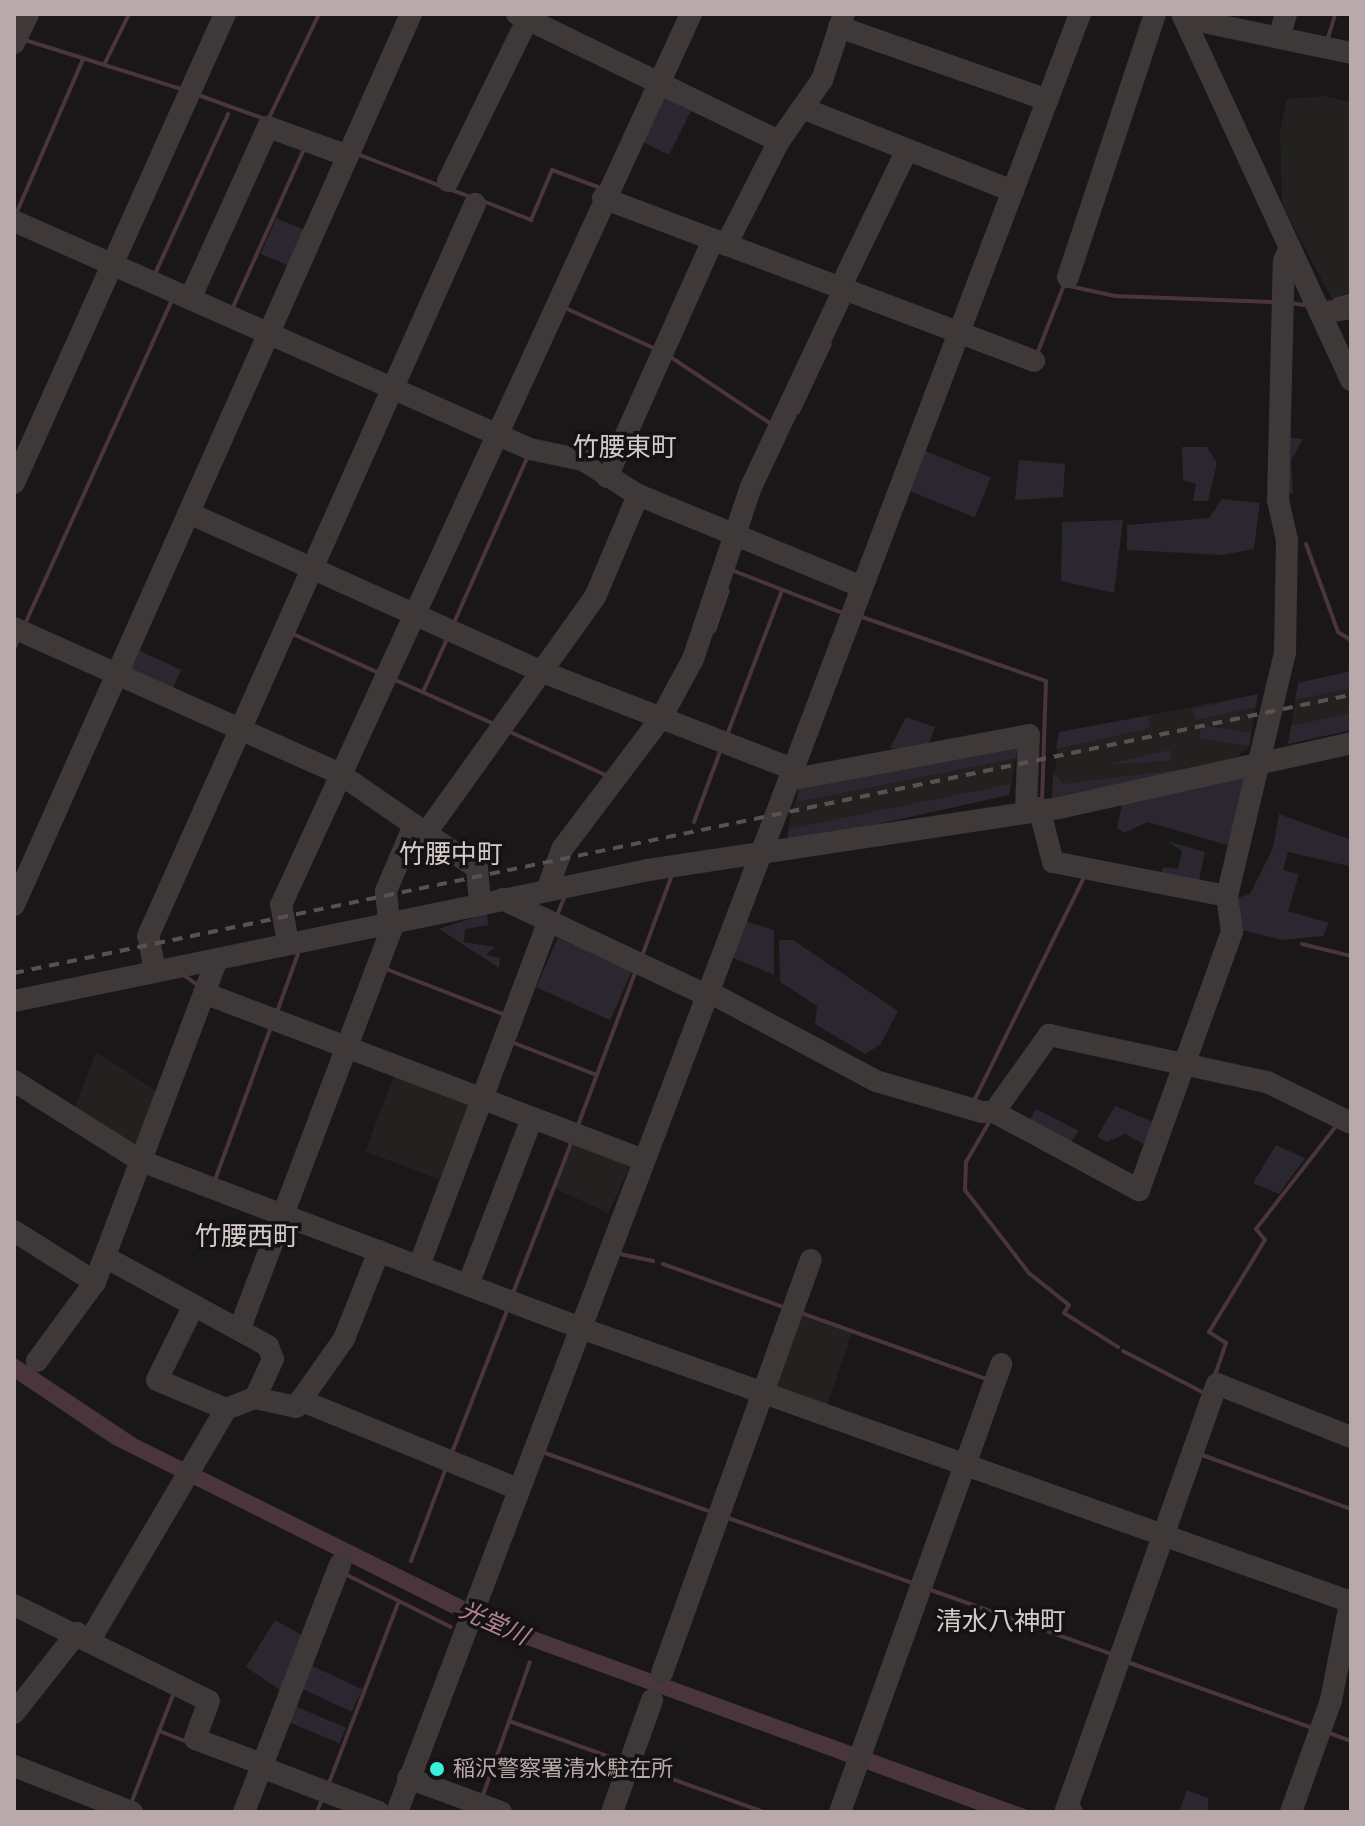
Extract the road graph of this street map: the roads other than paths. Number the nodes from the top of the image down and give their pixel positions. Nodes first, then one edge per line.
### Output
1 (28, 14) edge
2 (225, 14) edge
3 (411, 14) edge
4 (691, 14) edge
5 (1080, 14) edge
6 (1155, 14) edge
7 (1286, 14) edge
8 (525, 16) edge
9 (1183, 16) edge
10 (1211, 18) edge
11 (842, 20) edge
12 (1279, 37) junction
13 (14, 43) edge
14 (1351, 53) edge
15 (658, 82) junction
16 (1047, 100) junction
17 (802, 108) junction
18 (779, 141) junction
19 (907, 150) junction
20 (348, 156) junction
21 (448, 181) dead end
22 (1013, 191) junction
23 (603, 198) junction
24 (475, 204) dead end
25 (14, 221) edge
26 (720, 242) junction
27 (1290, 247) junction
28 (112, 264) junction
29 (1068, 277) dead end
30 (842, 289) junction
31 (190, 299) junction
32 (1351, 308) edge
33 (1320, 313) junction
34 (271, 334) junction
35 (959, 334) junction
36 (1034, 361) dead end
37 (1351, 380) edge
38 (393, 389) junction
39 (494, 434) junction
40 (607, 477) junction
41 (14, 483) edge
42 (638, 495) junction
43 (191, 514) junction
44 (733, 537) junction
45 (311, 569) junction
46 (862, 587) junction
47 (413, 614) junction
48 (14, 628) edge
49 (540, 671) junction
50 (118, 675) junction
51 (661, 718) junction
52 (240, 729) junction
53 (1351, 743) edge
54 (1260, 763) junction
55 (340, 774) junction
56 (791, 775) junction
57 (1033, 808) junction
58 (420, 829) junction
59 (758, 857) junction
60 (547, 890) junction
61 (1227, 896) junction
62 (491, 901) junction
63 (14, 905) edge
64 (392, 920) junction
65 (547, 926) junction
66 (288, 943) junction
67 (217, 959) junction
68 (155, 971) junction
69 (204, 993) junction
70 (706, 993) junction
71 (14, 1001) edge
72 (348, 1048) junction
73 (1186, 1059) junction
74 (14, 1081) edge
75 (483, 1100) junction
76 (994, 1112) junction
77 (532, 1118) junction
78 (1351, 1123) edge
79 (644, 1160) junction
80 (141, 1161) junction
81 (285, 1215) junction
82 (14, 1231) edge
83 (379, 1251) junction
84 (105, 1257) junction
85 (811, 1260) dead end
86 (419, 1266) junction
87 (95, 1282) junction
88 (468, 1285) junction
89 (193, 1307) junction
90 (578, 1327) junction
91 (240, 1328) junction
92 (37, 1361) dead end
93 (1001, 1364) dead end
94 (763, 1393) junction
95 (255, 1398) junction
96 (300, 1400) junction
97 (226, 1409) junction
98 (1351, 1437) edge
99 (965, 1465) junction
100 (518, 1489) junction
101 (1163, 1535) junction
102 (340, 1564) dead end
103 (1351, 1601) edge
104 (14, 1605) edge
105 (84, 1636) junction
106 (662, 1673) dead end
107 (652, 1700) dead end
108 (14, 1713) edge
109 (14, 1766) edge
110 (262, 1766) junction
111 (408, 1778) junction
112 (132, 1812) edge
113 (244, 1812) edge
114 (379, 1812) edge
115 (397, 1812) edge
116 (501, 1812) edge
117 (612, 1812) edge
118 (840, 1812) edge
119 (1072, 1812) edge
120 (1291, 1812) edge

1 - 13 street
2 - 28 street
3 - 20 street
4 - 15 street
5 - 16 street
6 - 29 street
7 - 12 street
8 - 15 street
8 - 21 street
9 - 10 street
9 - 27 street
10 - 12 street
11 - 16 street
11 - 17 street
12 - 14 street
15 - 18 street
15 - 23 street
16 - 22 street
17 - 18 street
17 - 19 street
18 - 26 street
19 - 22 street
19 - 30 street
20 - 31 street
20 - 34 street
22 - 35 street
23 - 26 street
23 - 39 street
24 - 38 street
25 - 28 street
26 - 30 street
26 - 40 street
27 - 33 street
27 - 54 street
28 - 31 street
28 - 41 street
30 - 35 street
30 - 44 street
31 - 34 street
32 - 33 street
33 - 37 street
34 - 38 street
34 - 43 street
35 - 36 street
35 - 46 street
38 - 39 street
38 - 45 street
39 - 40 street
39 - 47 street
40 - 42 street
42 - 44 street
42 - 49 street
43 - 45 street
43 - 50 street
44 - 46 street
44 - 51 street
45 - 47 street
45 - 52 street
46 - 56 street
47 - 49 street
47 - 55 street
48 - 50 street
49 - 51 street
49 - 58 street
50 - 52 street
50 - 63 street
51 - 56 street
51 - 60 street
52 - 55 street
52 - 68 street
53 - 54 street
54 - 57 street
54 - 61 street
55 - 58 street
55 - 66 street
56 - 57 street
56 - 59 street
57 - 59 street
57 - 61 street
58 - 62 street
58 - 64 street
59 - 60 street
59 - 70 street
60 - 62 street
61 - 73 street
62 - 64 street
62 - 65 street
64 - 66 street
64 - 72 street
65 - 70 street
65 - 75 street
66 - 67 street
67 - 68 street
67 - 69 street
68 - 71 street
69 - 72 street
69 - 80 street
70 - 76 street
70 - 79 street
72 - 75 street
72 - 81 street
73 - 76 street
73 - 76 street
73 - 78 street
74 - 80 street
75 - 77 street
75 - 86 street
77 - 79 street
77 - 88 street
79 - 90 street
80 - 81 street
80 - 84 street
81 - 83 street
81 - 91 street
82 - 87 street
83 - 86 street
83 - 96 street
84 - 87 street
84 - 89 street
85 - 94 street
86 - 88 street
87 - 92 street
88 - 90 street
89 - 91 street
89 - 97 street
90 - 94 street
90 - 100 street
91 - 95 street
93 - 99 street
94 - 99 street
94 - 106 street
95 - 96 street
95 - 97 street
96 - 100 street
97 - 105 street
98 - 101 street
99 - 101 street
99 - 118 street
100 - 111 street
101 - 103 street
101 - 119 street
102 - 110 street
103 - 120 street
104 - 105 street
105 - 108 street
105 - 110 street
107 - 117 street
109 - 112 street
110 - 113 street
110 - 114 street
111 - 115 street
111 - 116 street

